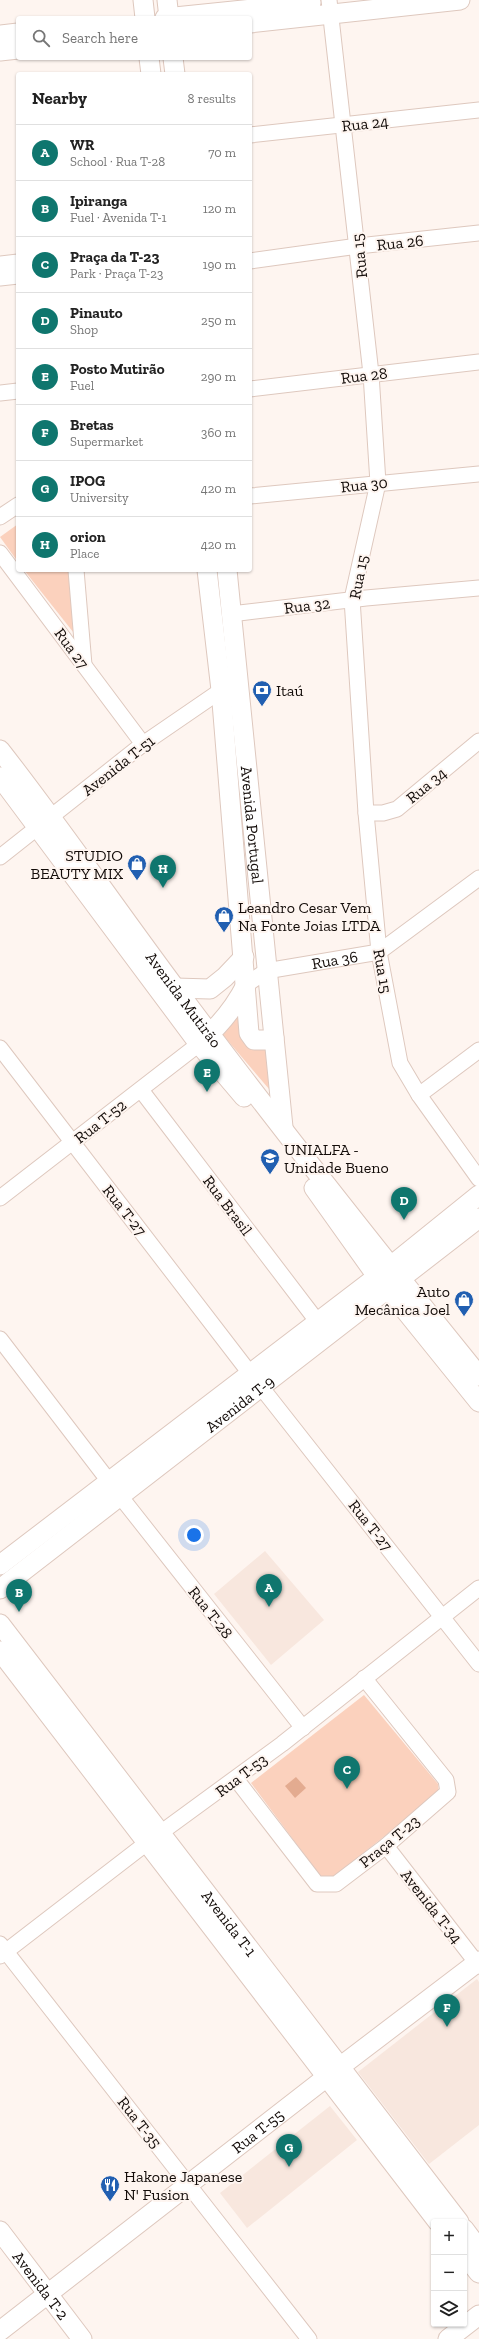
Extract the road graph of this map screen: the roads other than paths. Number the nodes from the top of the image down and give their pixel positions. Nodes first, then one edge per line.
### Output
1 (143, 0) edge
2 (167, 0) edge
3 (460, 0) edge
4 (332, 4) edge
5 (145, 16) edge
6 (169, 16) edge
7 (192, 16) edge
8 (252, 23) edge
9 (16, 33) edge
10 (0, 35) edge
11 (16, 48) edge
12 (0, 50) edge
13 (149, 60) edge
14 (173, 60) edge
15 (151, 72) edge
16 (175, 72) edge
17 (479, 110) edge
18 (345, 126) junction
19 (252, 135) edge
20 (479, 233) edge
21 (358, 246) junction
22 (252, 261) edge
23 (16, 262) edge
24 (0, 264) edge
25 (16, 276) edge
26 (0, 278) edge
27 (479, 362) edge
28 (371, 374) junction
29 (252, 388) edge
30 (16, 391) edge
31 (0, 393) edge
32 (479, 474) edge
33 (378, 483) junction
34 (252, 496) edge
35 (16, 506) edge
36 (0, 517) edge
37 (0, 553) edge
38 (76, 572) edge
39 (207, 572) edge
40 (227, 572) edge
41 (479, 588) edge
42 (352, 599) junction
43 (231, 614) junction
44 (84, 666) junction
45 (239, 679) junction
46 (221, 690) junction
47 (479, 741) edge
48 (143, 744) junction
49 (0, 750) edge
50 (0, 777) edge
51 (366, 813) junction
52 (46, 822) junction
53 (0, 857) edge
54 (479, 878) edge
55 (379, 952) junction
56 (244, 957) junction
57 (266, 971) junction
58 (246, 986) junction
59 (176, 988) junction
60 (274, 1038) junction
61 (204, 1039) junction
62 (0, 1048) edge
63 (479, 1050) edge
64 (141, 1090) junction
65 (419, 1095) junction
66 (283, 1127) junction
67 (72, 1142) junction
68 (479, 1179) edge
69 (479, 1195) edge
70 (0, 1198) edge
71 (479, 1218) edge
72 (389, 1277) junction
73 (317, 1321) junction
74 (0, 1339) edge
75 (249, 1372) junction
76 (479, 1376) edge
77 (261, 1387) junction
78 (479, 1402) edge
79 (108, 1480) junction
80 (120, 1496) junction
81 (0, 1565) edge
82 (479, 1588) edge
83 (0, 1589) edge
84 (443, 1617) junction
85 (0, 1624) edge
86 (0, 1650) edge
87 (479, 1664) edge
88 (364, 1678) junction
89 (303, 1728) junction
90 (236, 1779) junction
91 (155, 1838) junction
92 (386, 1846) junction
93 (2, 1951) edge
94 (478, 1963) edge
95 (334, 2071) junction
96 (189, 2184) junction
97 (436, 2219) edge
98 (457, 2219) edge
99 (0, 2231) edge
100 (467, 2233) edge
101 (479, 2249) edge
102 (0, 2250) edge
103 (465, 2255) edge
104 (479, 2273) edge
105 (44, 2297) junction
106 (479, 2315) edge
107 (0, 2331) edge
108 (69, 2339) edge
109 (82, 2339) edge
110 (309, 2339) edge
111 (448, 2339) edge

1 - 5 main road
2 - 6 main road
3 - 4 main road
4 - 7 main road
4 - 8 main road
4 - 18 street, Rua 15
9 - 10 main road
11 - 12 main road
13 - 15 main road
14 - 16 main road
17 - 18 street, Rua 24
18 - 19 street, Rua 24
18 - 21 street, Rua 15
20 - 21 street, Rua 26
21 - 22 street, Rua 26
21 - 28 street, Rua 15
23 - 24 street
25 - 26 street
27 - 28 street, Rua 28
28 - 29 street, Rua 28
28 - 33 street, Rua 15
30 - 31 street
32 - 33 street, Rua 30
33 - 34 street, Rua 30
33 - 42 street, Rua 15
35 - 36 street
37 - 44 street, Rua 27
38 - 44 street
39 - 46 main road, Avenida Portugal
40 - 43 main road, Avenida Portugal
41 - 42 street, Rua 32
42 - 43 street, Rua 32
42 - 51 street, Rua 15
43 - 45 main road, Avenida Portugal
44 - 48 street, Rua 27
45 - 46 street, Avenida T-51
45 - 57 main road, Avenida Portugal
46 - 48 street, Avenida T-51
46 - 56 main road, Avenida Portugal
47 - 51 street, Rua 34
48 - 52 street, Avenida T-51
49 - 52 main road, Avenida Mutirão
50 - 52 main road, Avenida Mutirão
51 - 55 street, Rua 15
52 - 53 street, Avenida T-51
52 - 59 main road, Avenida Mutirão
52 - 61 main road, Avenida Mutirão
54 - 55 street, Rua 36
55 - 57 street, Rua 36
55 - 65 street, Rua 15
56 - 58 main road, Avenida Portugal
56 - 59 main road
57 - 58 street, Rua 36
57 - 60 main road, Avenida Portugal
58 - 60 main road, Avenida Portugal
58 - 61 main road, Rua 36
59 - 61 main road, Avenida Mutirão
60 - 66 main road, Avenida Portugal
61 - 64 street, Rua T-52
61 - 66 main road, Avenida Mutirão
61 - 72 main road, Avenida Mutirão
62 - 67 street, Rua T-27
63 - 65 street
64 - 67 street, Rua T-52
64 - 73 street, Rua Brasil
65 - 68 street, Rua 15
66 - 72 main road, Avenida Mutirão
67 - 70 street, Rua T-52
67 - 75 street, Rua T-27
69 - 72 main road, Avenida T-9
71 - 72 main road, Avenida T-9
72 - 73 main road, Avenida T-9
72 - 76 main road, Avenida Mutirão
72 - 77 main road, Avenida T-9
72 - 78 main road, Avenida Mutirão
73 - 75 main road, Avenida T-9
74 - 79 street
75 - 79 main road, Avenida T-9
77 - 80 main road, Avenida T-9
77 - 84 street, Rua T-27
79 - 81 main road, Avenida T-9
80 - 83 main road, Avenida T-9
80 - 89 street, Rua T-28
82 - 84 street, Rua T-53
84 - 87 street, Rua T-27
84 - 88 street, Rua T-53
85 - 91 main road, Avenida T-1
86 - 91 main road, Avenida T-1
88 - 89 street, Rua T-53
88 - 92 street, Praça T-23
89 - 90 street, Rua T-53
90 - 91 street, Rua T-53
90 - 92 street, Praça T-23
91 - 93 street, Rua T-53
91 - 95 main road, Avenida T-1
92 - 94 street, Avenida T-34
93 - 96 street, Rua T-35
94 - 95 main road, Rua T-55
95 - 96 main road, Rua T-55
95 - 97 main road, Avenida T-1
95 - 98 main road, Avenida T-1
96 - 105 main road, Rua T-55
96 - 110 street, Rua T-35
99 - 105 main road, Avenida T-2
100 - 101 main road
102 - 105 main road, Avenida T-2
103 - 104 main road
105 - 107 main road, Rua T-55
105 - 108 main road, Avenida T-2
105 - 109 main road, Avenida T-2
106 - 111 main road

